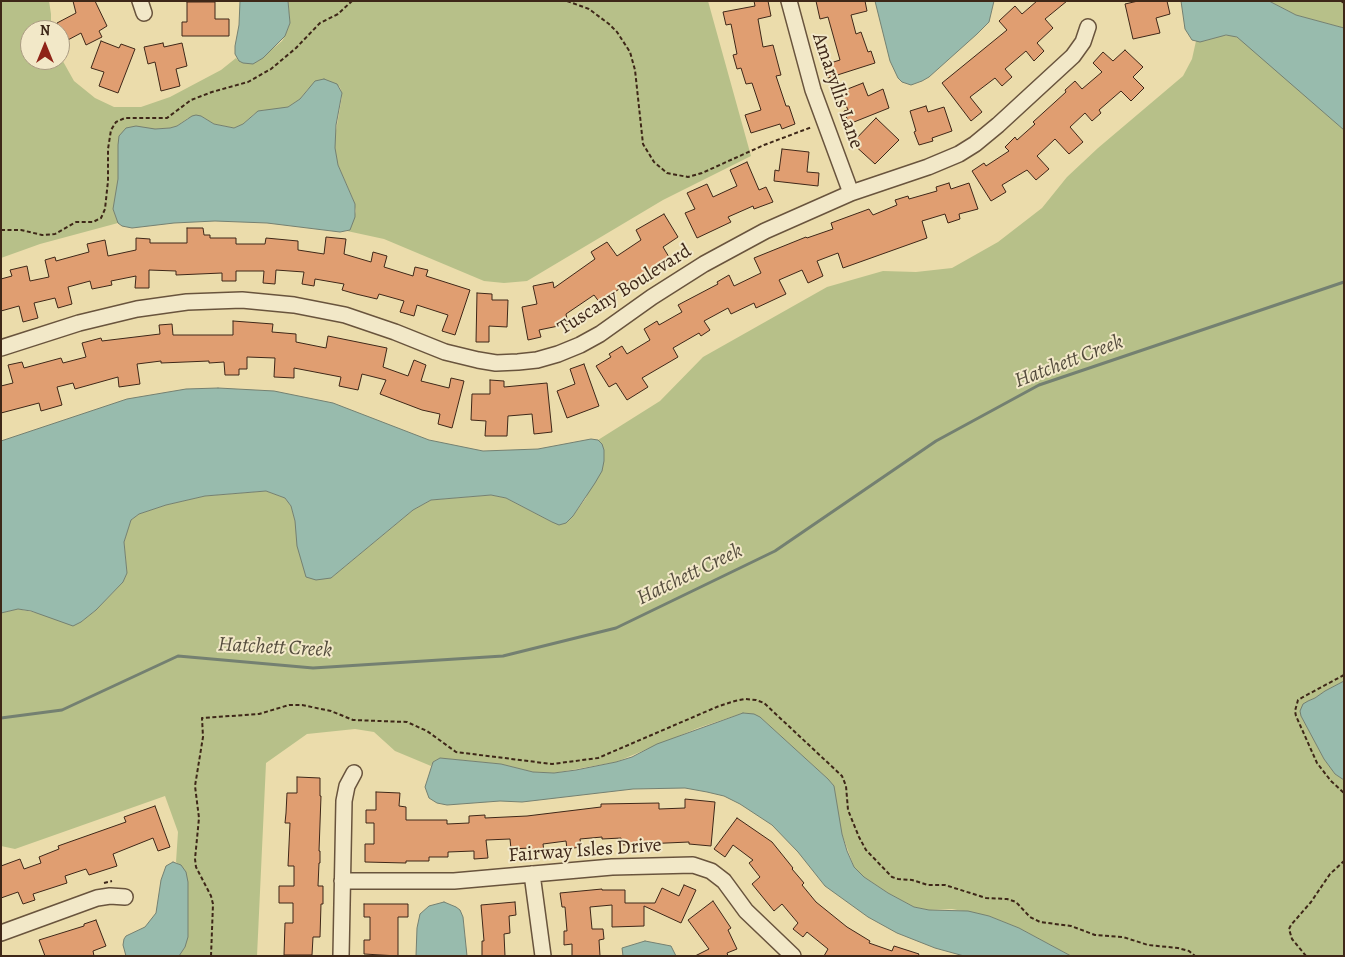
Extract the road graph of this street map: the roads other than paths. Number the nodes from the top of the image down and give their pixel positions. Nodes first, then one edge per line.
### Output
1 (789, 1) edge
2 (1088, 27) dead end
3 (851, 193) junction
4 (1, 348) edge
5 (354, 774) dead end
6 (532, 874) junction
7 (342, 881) junction
8 (125, 897) dead end
9 (1, 933) edge
10 (791, 955) edge
11 (341, 956) edge
12 (543, 956) edge

1 - 3 street, Amaryllis Lane
2 - 3 street, Tuscany Boulevard
3 - 4 street, Tuscany Boulevard
5 - 7 street
6 - 7 street, Fairway Isles Drive
6 - 10 street, Fairway Isles Drive
6 - 12 street
7 - 11 street
8 - 9 street

